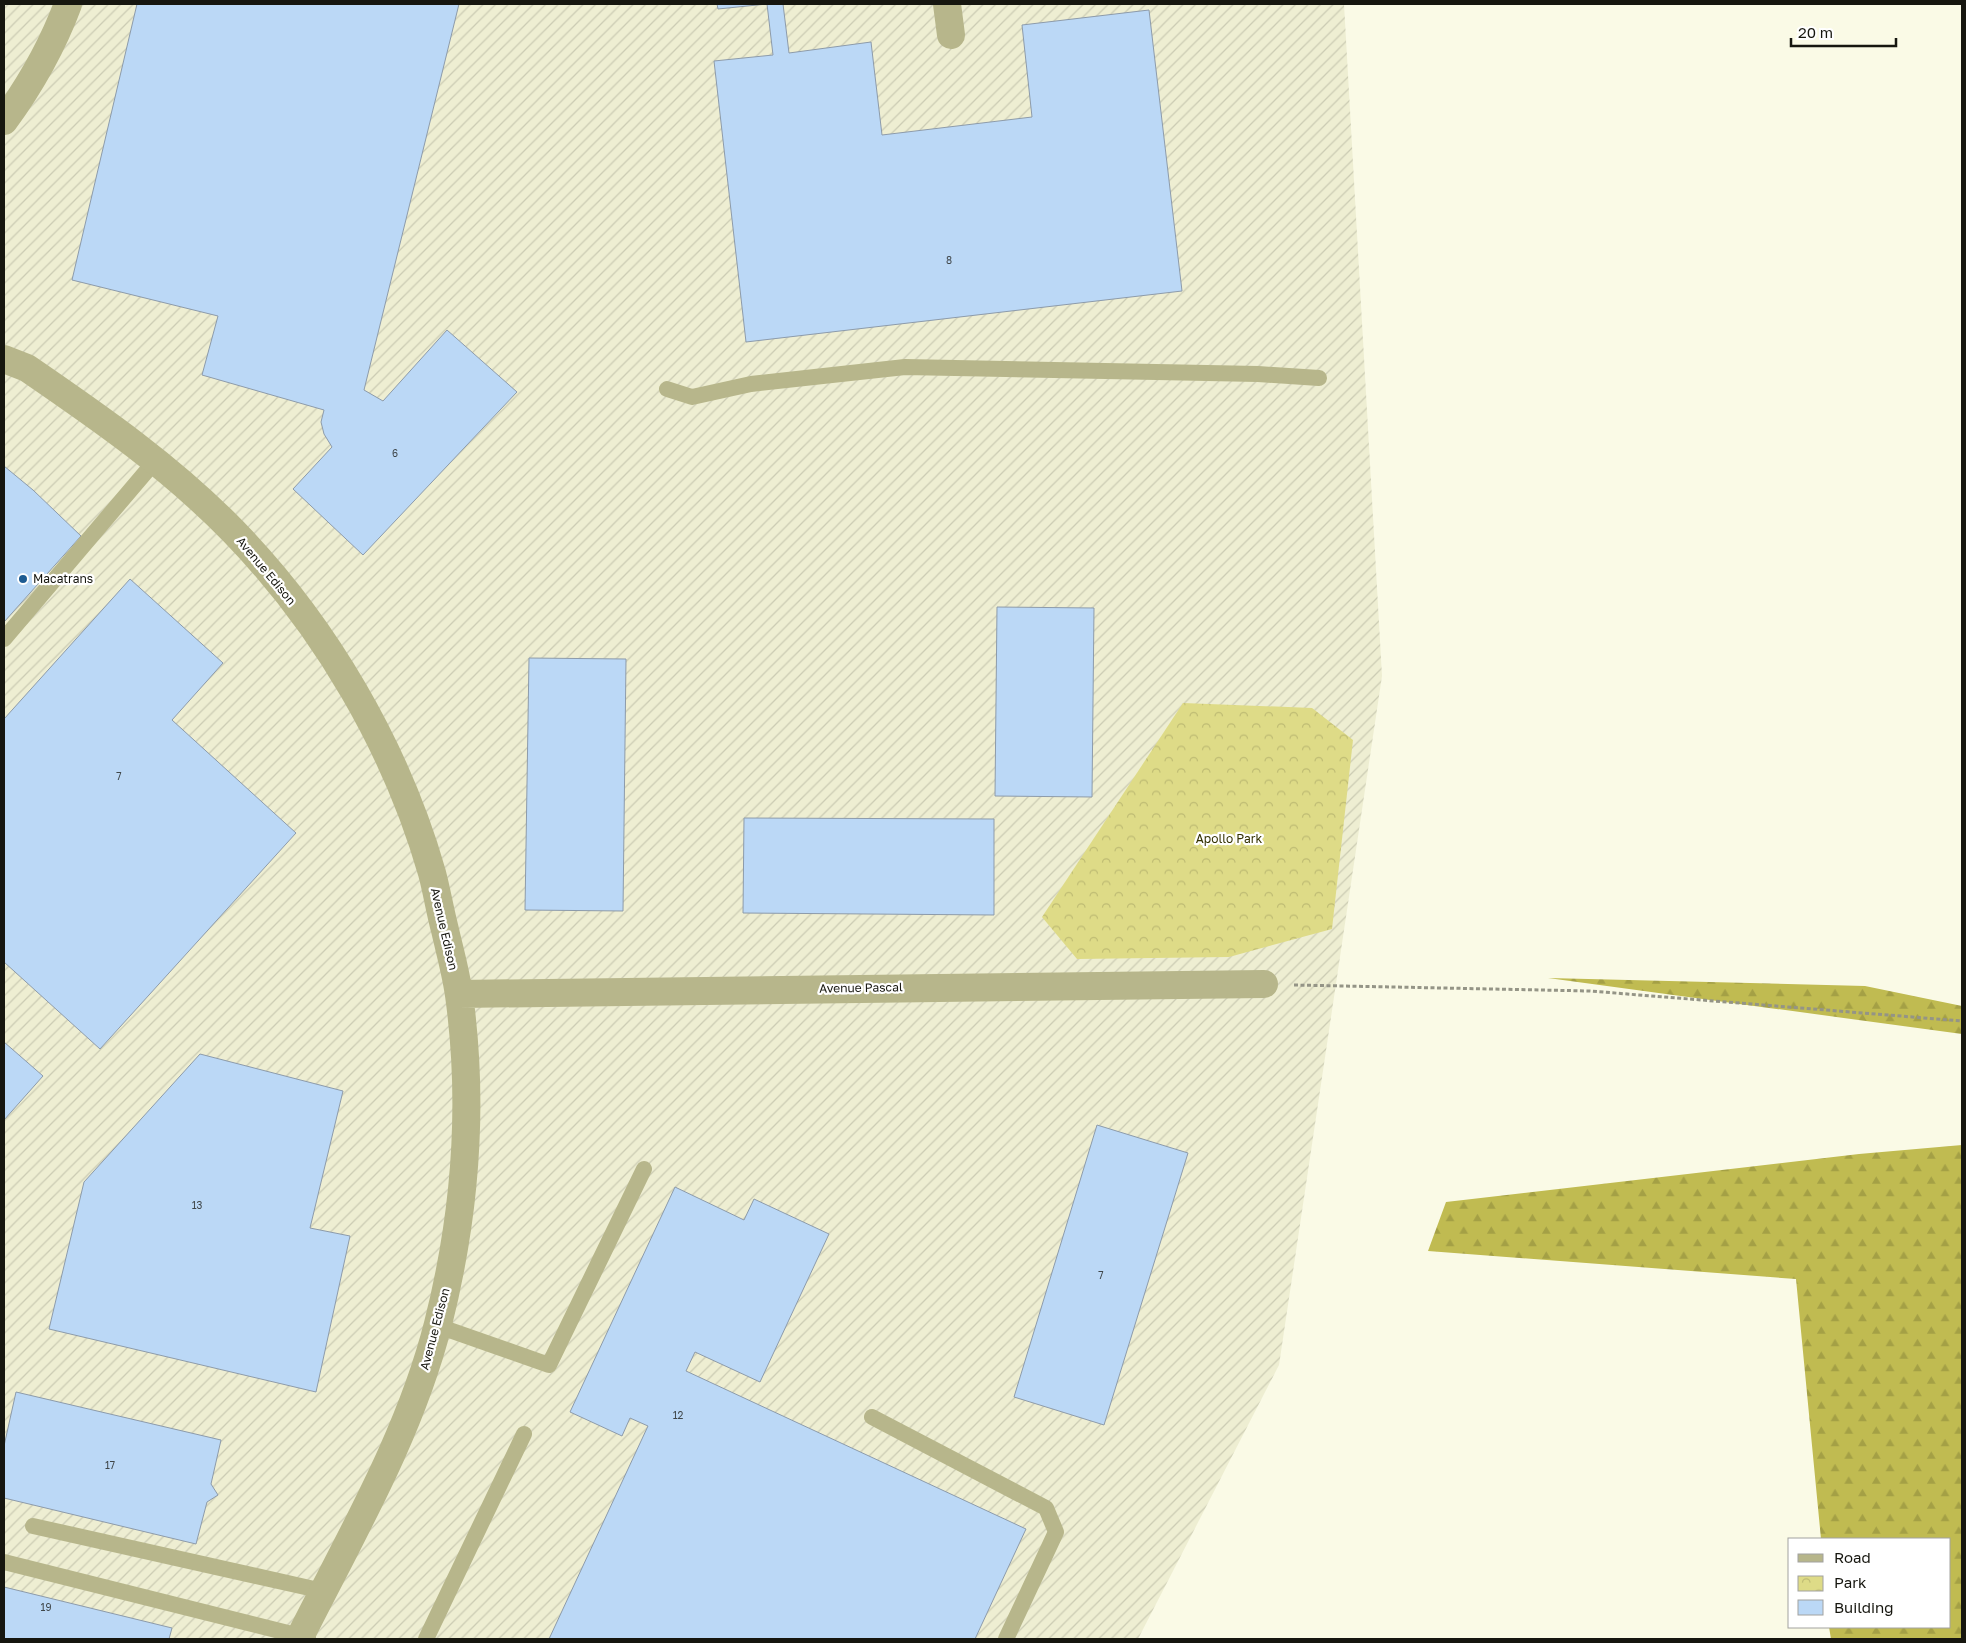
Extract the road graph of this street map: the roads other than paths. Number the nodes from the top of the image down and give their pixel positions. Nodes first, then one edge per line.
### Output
1 (68, 4) edge
2 (947, 4) edge
3 (951, 34) dead end
4 (4, 121) edge
5 (4, 359) edge
6 (1319, 378) dead end
7 (666, 389) dead end
8 (156, 460) junction
9 (4, 639) edge
10 (1264, 984) road end
11 (459, 994) junction
12 (644, 1169) dead end
13 (438, 1326) junction
14 (872, 1417) dead end
15 (524, 1434) dead end
16 (33, 1526) dead end
17 (4, 1562) edge
18 (323, 1592) junction
19 (303, 1638) edge
20 (426, 1639) edge
21 (1006, 1639) edge

1 - 4 street
2 - 3 street
5 - 8 street, Avenue Edison
6 - 7 lane
8 - 9 lane
8 - 11 street, Avenue Edison
10 - 11 street, Avenue Pascal
11 - 13 street, Avenue Edison
12 - 13 lane
13 - 18 street, Avenue Edison
14 - 21 lane
15 - 20 lane
16 - 18 lane
17 - 19 lane
18 - 19 street, Avenue Edison

